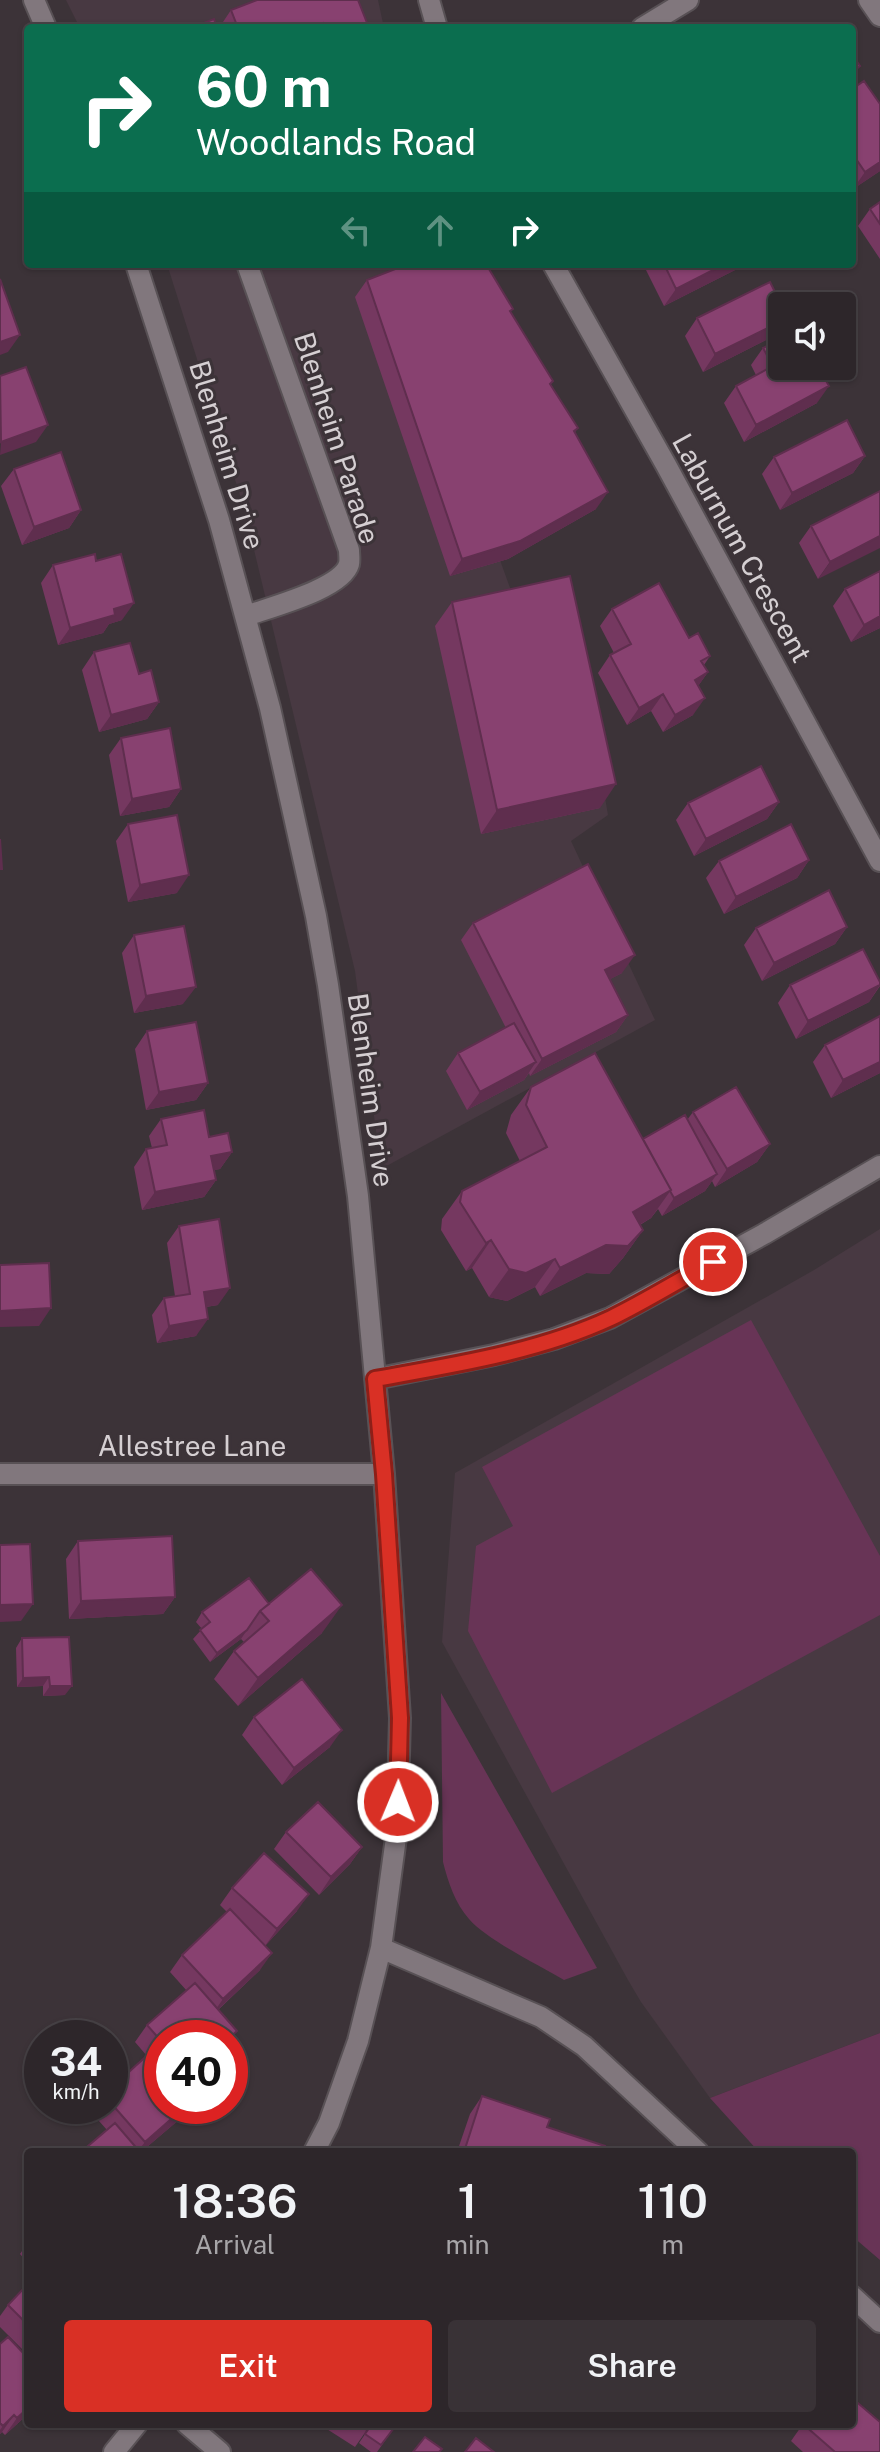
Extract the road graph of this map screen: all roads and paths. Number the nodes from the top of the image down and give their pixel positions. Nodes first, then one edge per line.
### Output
1 (34, 0) edge
2 (429, 0) edge
3 (688, 0) edge
4 (869, 0) edge
5 (880, 16) edge
6 (44, 24) edge
7 (436, 24) edge
8 (649, 24) edge
9 (137, 268) edge
10 (248, 268) edge
11 (555, 268) edge
12 (246, 616) junction
13 (880, 861) edge
14 (880, 1166) edge
15 (375, 1379) junction
16 (0, 1474) edge
17 (384, 1474) junction
18 (381, 1948) junction
19 (316, 2148) edge
20 (694, 2148) edge
21 (856, 2300) edge
22 (880, 2322) edge
23 (134, 2428) edge
24 (192, 2428) edge
25 (114, 2452) edge
26 (220, 2452) edge

1 - 6 street
2 - 7 street
3 - 8 street
4 - 5 street
9 - 12 street, Blenheim Drive
10 - 12 street, Blenheim Parade
11 - 13 street, Laburnum Crescent
12 - 15 street, Blenheim Drive
14 - 15 street
15 - 17 street, Blenheim Drive
16 - 17 street, Allestree Lane
17 - 18 street, Blenheim Drive
18 - 19 street, Blenheim Drive
18 - 20 street
21 - 22 street
23 - 25 street
24 - 26 street

